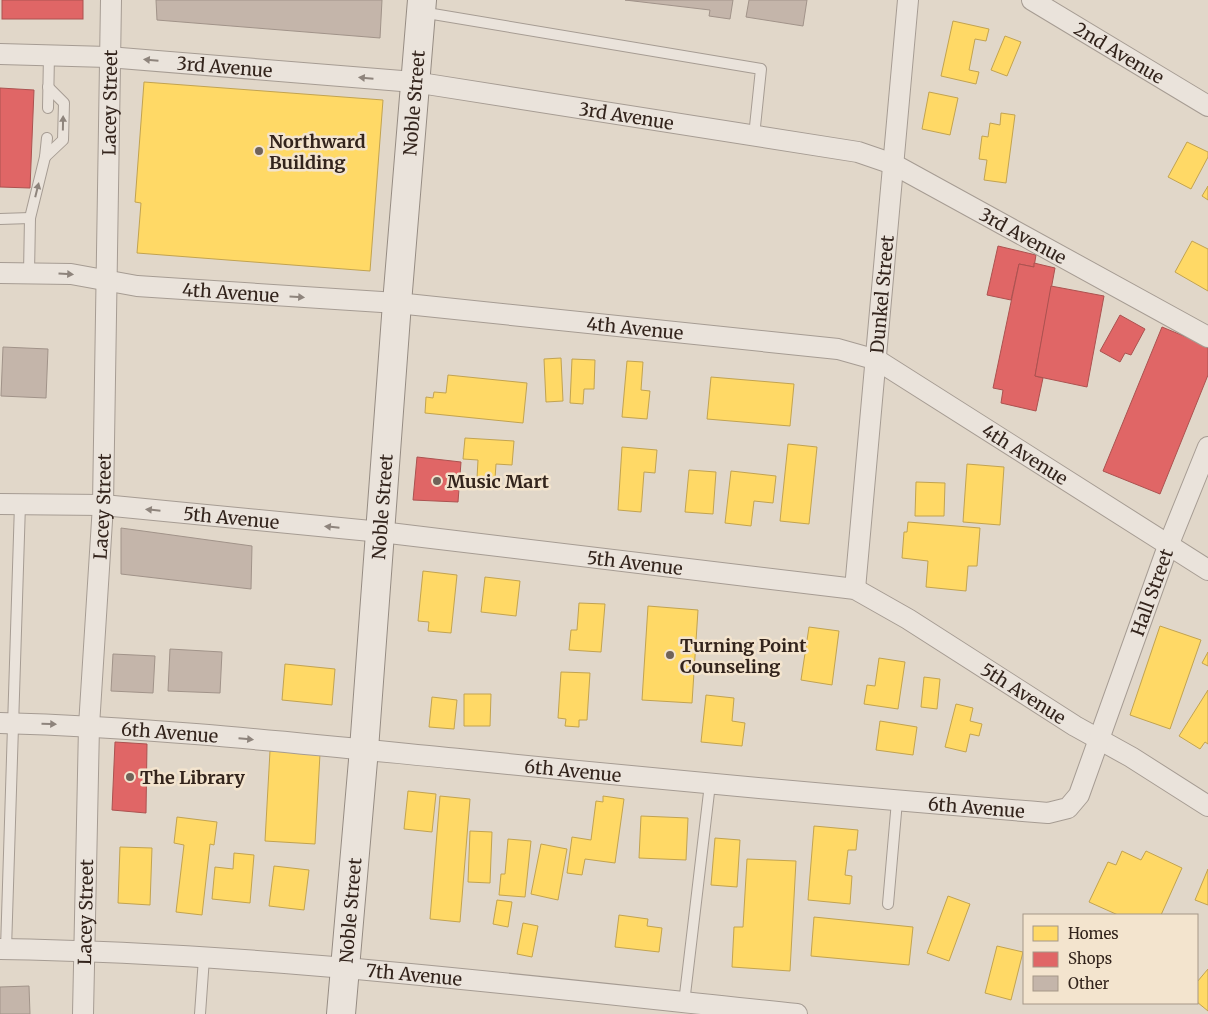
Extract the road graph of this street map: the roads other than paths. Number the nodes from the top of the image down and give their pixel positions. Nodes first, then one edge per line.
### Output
1 (110, 0) edge
2 (908, 0) edge
3 (1032, 0) edge
4 (421, 6) edge
5 (0, 54) edge
6 (49, 55) junction
7 (108, 57) junction
8 (414, 82) junction
9 (48, 87) junction
10 (1208, 106) edge
11 (48, 108) dead end
12 (754, 136) junction
13 (47, 138) dead end
14 (45, 156) junction
15 (893, 164) junction
16 (30, 218) junction
17 (0, 219) edge
18 (0, 272) edge
19 (29, 273) junction
20 (106, 280) junction
21 (396, 303) junction
22 (1208, 337) edge
23 (877, 360) junction
24 (1208, 447) edge
25 (10, 504) edge
26 (103, 505) junction
27 (381, 532) junction
28 (1168, 546) junction
29 (1208, 570) edge
30 (855, 589) junction
31 (7, 723) edge
32 (89, 726) junction
33 (1099, 739) junction
34 (364, 749) junction
35 (710, 784) junction
36 (897, 801) junction
37 (1208, 806) edge
38 (888, 904) dead end
39 (3, 949) edge
40 (83, 950) junction
41 (204, 958) junction
42 (343, 968) junction
43 (684, 1002) junction
44 (83, 1014) edge
45 (200, 1014) edge
46 (341, 1014) edge
47 (798, 1014) edge

1 - 7 street, Lacey Street
2 - 15 street, Dunkel Street
3 - 10 street, 2nd Avenue
4 - 8 street, Noble Street
4 - 12 lane
5 - 6 street, 3rd Avenue
6 - 7 street, 3rd Avenue
6 - 9 lane
8 -> 7 street, 3rd Avenue
7 - 20 street, Lacey Street
8 - 12 street, 3rd Avenue
8 - 21 street, Noble Street
9 - 11 lane
14 -> 9 lane
12 - 15 street, 3rd Avenue
13 - 14 lane
16 -> 14 lane
15 - 22 street, 3rd Avenue
15 - 23 street, Dunkel Street
16 - 17 lane
16 - 19 lane
18 - 19 street, 4th Avenue
19 -> 20 street, 4th Avenue
20 -> 21 street, 4th Avenue
20 - 26 street, Lacey Street
21 - 23 street, 4th Avenue
21 - 27 street, Noble Street
23 - 28 street, 4th Avenue
23 - 30 street, Dunkel Street
24 - 28 street, Hall Street
25 - 26 street, 5th Avenue
25 - 31 lane
27 -> 26 street, 5th Avenue
26 - 32 street, Lacey Street
27 - 30 street, 5th Avenue
27 - 34 street, Noble Street
28 - 29 street, 4th Avenue
28 - 33 street, Hall Street
30 - 33 street, 5th Avenue
31 -> 32 street, 6th Avenue
31 - 39 lane
32 -> 34 street, 6th Avenue
32 - 40 street, Lacey Street
33 - 36 street, 6th Avenue
33 - 37 street, 5th Avenue
34 - 35 street, 6th Avenue
34 - 42 street, Noble Street
35 - 36 street, 6th Avenue
35 - 43 lane
36 - 38 lane
39 - 40 street, 7th Avenue
40 - 41 street, 7th Avenue
40 - 44 street, Lacey Street
41 - 42 street, 7th Avenue
41 - 45 lane
42 - 43 street, 7th Avenue
42 - 46 street, Noble Street
43 - 47 street, 7th Avenue

